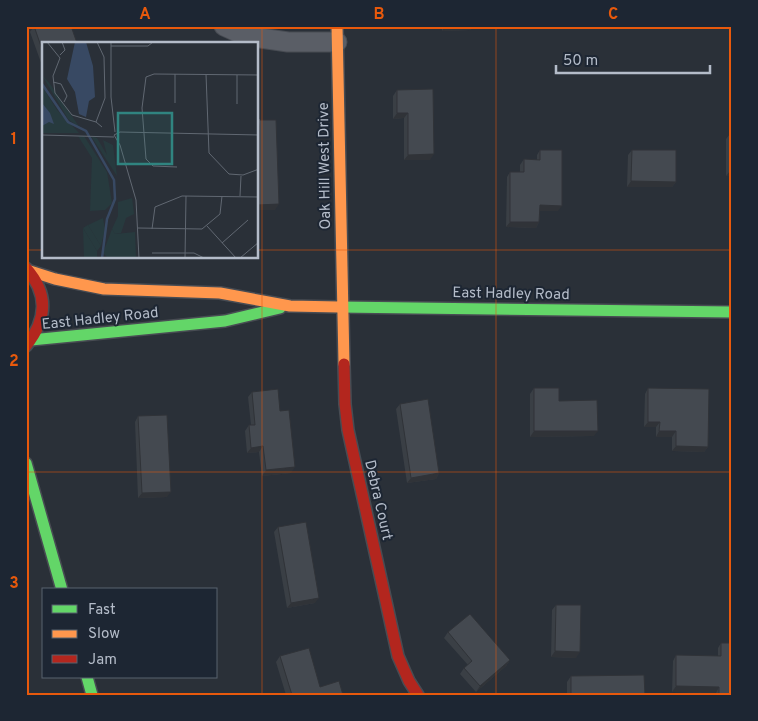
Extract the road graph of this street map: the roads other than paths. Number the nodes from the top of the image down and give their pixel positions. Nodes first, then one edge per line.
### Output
1 (224, 26) edge
2 (337, 34) edge
3 (28, 269) edge
4 (290, 306) junction
5 (342, 306) junction
6 (732, 312) edge
7 (29, 343) edge
8 (26, 464) edge
9 (61, 588) edge
10 (87, 678) edge
11 (92, 695) edge
12 (418, 695) edge

1 - 2 street
2 - 5 street, Oak Hill West Drive
3 - 4 street, East Hadley Road
3 - 7 street
4 - 5 street, East Hadley Road
4 - 7 street, East Hadley Road
5 - 6 street, East Hadley Road
5 - 12 street, Debra Court
8 - 9 street
10 - 11 street

